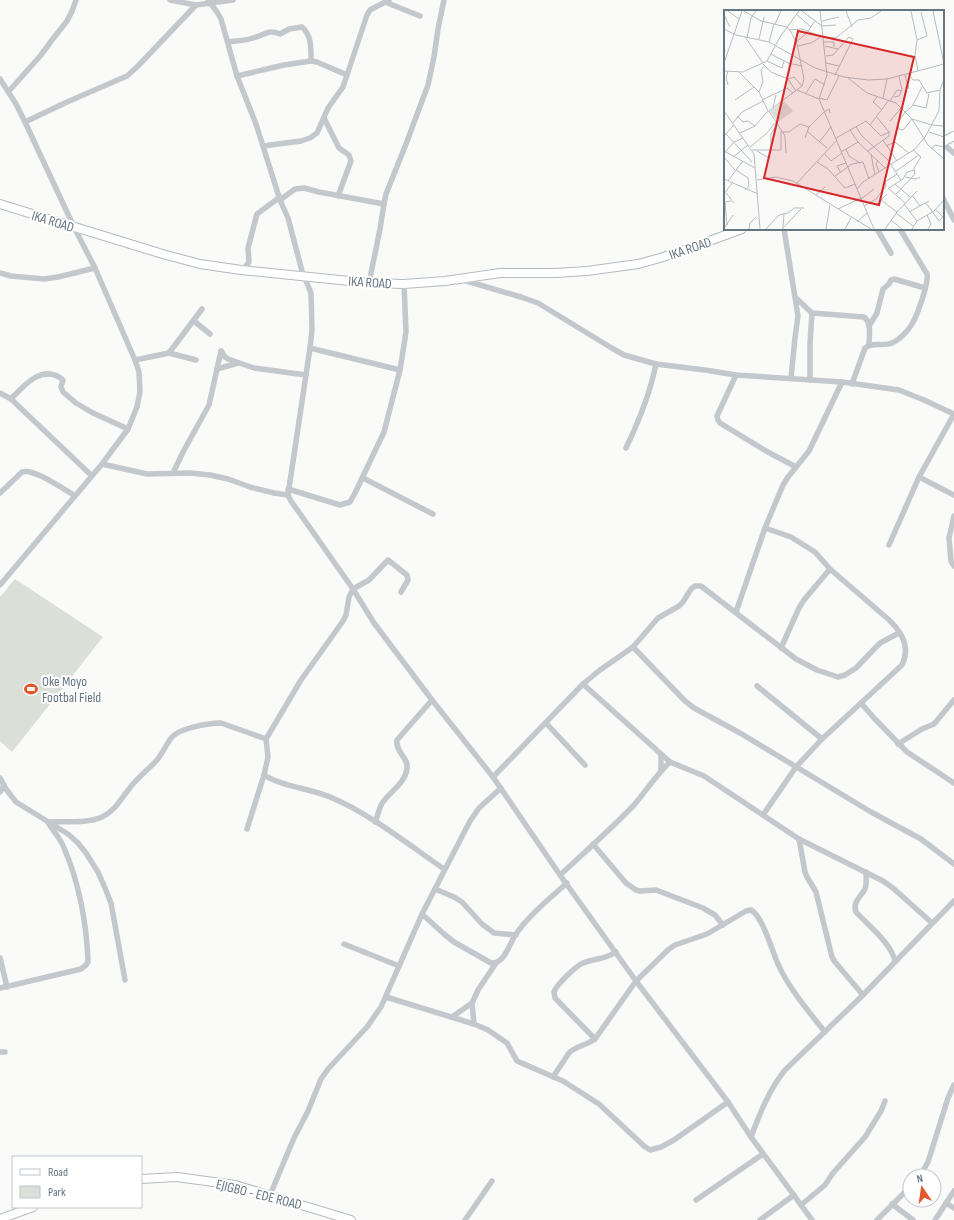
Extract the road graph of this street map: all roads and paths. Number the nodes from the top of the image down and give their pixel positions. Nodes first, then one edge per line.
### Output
1 (76, 0) edge
2 (170, 0) edge
3 (233, 0) edge
4 (444, 0) edge
5 (209, 1) edge
6 (387, 1) edge
7 (196, 5) junction
8 (420, 16) dead end
9 (228, 42) junction
10 (311, 61) junction
11 (347, 75) junction
12 (237, 76) junction
13 (0, 79) edge
14 (9, 91) junction
15 (324, 118) junction
16 (26, 122) junction
17 (954, 136) edge
18 (944, 142) edge
19 (944, 144) edge
20 (263, 146) junction
21 (954, 153) edge
22 (338, 196) junction
23 (280, 198) junction
24 (944, 200) edge
25 (0, 204) edge
26 (384, 204) junction
27 (954, 220) edge
28 (74, 227) junction
29 (739, 230) edge
30 (784, 230) edge
31 (878, 230) edge
32 (901, 230) edge
33 (891, 253) dead end
34 (95, 268) junction
35 (241, 270) junction
36 (0, 273) edge
37 (305, 276) junction
38 (459, 279) junction
39 (369, 283) junction
40 (404, 284) junction
41 (925, 288) junction
42 (796, 298) junction
43 (202, 309) dead end
44 (812, 313) junction
45 (194, 321) junction
46 (869, 326) junction
47 (210, 334) dead end
48 (869, 344) junction
49 (310, 348) junction
50 (169, 354) junction
51 (135, 360) junction
52 (196, 360) dead end
53 (238, 362) junction
54 (656, 364) junction
55 (217, 369) junction
56 (400, 370) junction
57 (306, 375) junction
58 (736, 375) junction
59 (791, 378) junction
60 (810, 380) junction
61 (842, 382) junction
62 (852, 384) junction
63 (0, 393) edge
64 (12, 399) junction
65 (954, 414) edge
66 (128, 429) junction
67 (626, 448) dead end
68 (102, 464) junction
69 (796, 467) junction
70 (173, 473) junction
71 (92, 475) junction
72 (919, 477) junction
73 (363, 478) junction
74 (288, 492) junction
75 (0, 493) edge
76 (954, 495) edge
77 (74, 496) junction
78 (433, 514) dead end
79 (954, 516) edge
80 (765, 528) junction
81 (889, 545) dead end
82 (954, 566) edge
83 (830, 569) junction
84 (0, 585) edge
85 (353, 589) junction
86 (401, 592) dead end
87 (736, 612) junction
88 (899, 633) junction
89 (633, 647) junction
90 (781, 648) junction
91 (583, 684) junction
92 (757, 686) dead end
93 (432, 700) junction
94 (954, 700) edge
95 (861, 703) junction
96 (546, 723) junction
97 (266, 739) junction
98 (822, 739) junction
99 (898, 744) junction
100 (661, 755) junction
101 (670, 762) junction
102 (585, 765) dead end
103 (796, 767) junction
104 (660, 770) junction
105 (264, 775) junction
106 (493, 777) junction
107 (0, 778) edge
108 (954, 782) edge
109 (4, 784) junction
110 (501, 788) junction
111 (0, 792) edge
112 (764, 815) junction
113 (48, 822) junction
114 (375, 822) junction
115 (247, 829) dead end
116 (799, 838) junction
117 (593, 844) junction
118 (954, 864) edge
119 (444, 869) junction
120 (866, 872) junction
121 (560, 875) junction
122 (566, 883) junction
123 (435, 889) junction
124 (954, 901) edge
125 (422, 914) junction
126 (932, 923) junction
127 (723, 925) junction
128 (516, 935) junction
129 (344, 944) dead end
130 (616, 952) junction
131 (0, 958) edge
132 (895, 961) junction
133 (496, 963) junction
134 (399, 966) junction
135 (124, 980) dead end
136 (636, 981) junction
137 (7, 987) junction
138 (0, 988) edge
139 (863, 995) junction
140 (386, 997) junction
141 (472, 1003) junction
142 (452, 1017) junction
143 (474, 1024) junction
144 (825, 1032) junction
145 (595, 1039) junction
146 (553, 1077) junction
147 (954, 1085) edge
148 (885, 1100) dead end
149 (728, 1102) junction
150 (751, 1137) junction
151 (763, 1154) junction
152 (925, 1168) edge
153 (142, 1179) edge
154 (492, 1181) dead end
155 (954, 1191) edge
156 (270, 1195) junction
157 (794, 1195) junction
158 (902, 1195) edge
159 (696, 1200) dead end
160 (946, 1203) junction
161 (892, 1204) junction
162 (801, 1205) junction
163 (30, 1208) edge
164 (954, 1208) edge
165 (0, 1219) edge
166 (351, 1220) edge
167 (465, 1220) edge
168 (760, 1220) edge
169 (812, 1220) edge
170 (877, 1220) edge
171 (913, 1220) edge
172 (935, 1220) edge

1 - 14 street
2 - 7 street
3 - 5 street
4 - 26 street
5 - 7 street
5 - 9 street
6 - 8 street
6 - 11 street
7 - 16 street
9 - 10 street
9 - 12 street
10 - 11 street
10 - 12 street
11 - 15 street
12 - 20 street
13 - 14 street
14 - 16 street
15 - 20 street
15 - 22 street
16 - 28 street
17 - 18 street
19 - 21 street
20 - 23 street
22 - 23 street
22 - 26 street
23 - 35 street
23 - 37 street
24 - 27 street
25 - 28 street, IKA ROAD
26 - 39 street
28 - 34 street
28 - 35 street, IKA ROAD
29 - 38 street, IKA ROAD
30 - 42 street
31 - 33 street
32 - 41 street
34 - 36 street
34 - 51 street
35 - 37 street, IKA ROAD
37 - 39 street, IKA ROAD
37 - 49 street
38 - 40 street, IKA ROAD
38 - 54 street
39 - 40 street, IKA ROAD
40 - 56 street
41 - 46 street
41 - 48 street
42 - 44 street
42 - 59 street
43 - 45 street
44 - 46 street
44 - 60 street
45 - 47 street
45 - 50 street
46 - 48 street
48 - 62 street
49 - 56 street
49 - 57 street
50 - 51 street
50 - 52 street
51 - 66 street
53 - 55 street
53 - 55 street
53 - 57 street
54 - 58 street
54 - 67 street
55 - 70 street
56 - 73 street
57 - 74 street
58 - 59 street
58 - 69 street
59 - 60 street
60 - 61 street
61 - 62 street
61 - 69 street
62 - 65 street
63 - 64 street
64 - 66 street
64 - 71 street
65 - 72 street
66 - 68 street
68 - 70 street
68 - 71 street
69 - 80 street
70 - 74 street
71 - 77 street
72 - 76 street
72 - 81 street
73 - 74 street
73 - 78 street
74 - 85 street
75 - 77 street
77 - 84 street
79 - 82 street
80 - 83 street
80 - 87 street
83 - 88 street
83 - 90 street
85 - 86 street
85 - 93 street
85 - 97 street
87 - 89 street
87 - 90 street
88 - 90 street
88 - 95 street
89 - 91 street
89 - 103 street
91 - 96 street
91 - 100 street
92 - 98 street
93 - 106 street
93 - 114 street
94 - 99 street
95 - 98 street
95 - 99 street
96 - 102 street
96 - 106 street
97 - 105 street
97 - 113 street
98 - 103 street
99 - 108 street
100 - 101 street
100 - 104 street
101 - 104 street
101 - 112 street
103 - 112 street
103 - 118 street
104 - 117 street
105 - 114 street
105 - 115 street
106 - 110 street
107 - 109 street
109 - 111 street
109 - 113 street
110 - 119 street
110 - 121 street
112 - 116 street
113 - 135 street
113 - 137 street
114 - 119 street
116 - 120 street
116 - 139 street
117 - 121 street
117 - 127 street
119 - 123 street
120 - 126 street
120 - 132 street
121 - 122 street
122 - 128 street
122 - 130 street
123 - 125 street
123 - 128 street
124 - 126 street
125 - 133 street
125 - 134 street
126 - 132 street
127 - 136 street
127 - 144 street
128 - 133 street
129 - 134 street
130 - 136 street
130 - 145 street
131 - 137 street
132 - 139 street
133 - 141 street
134 - 140 street
136 - 145 street
136 - 149 street
137 - 138 street
139 - 144 street
140 - 142 street
140 - 156 street
141 - 142 street
141 - 143 street
142 - 143 street
143 - 146 street
144 - 150 street
145 - 146 street
146 - 149 street
147 - 152 street
148 - 162 street
149 - 150 street
150 - 151 street
151 - 157 street
151 - 159 street
153 - 156 street, EJIGBO - EDE ROAD
154 - 167 street
155 - 160 street
156 - 166 street, EJIGBO - EDE ROAD
157 - 162 street
157 - 168 street
158 - 161 street
160 - 164 street
160 - 172 street
161 - 170 street
161 - 171 street
162 - 169 street
163 - 165 street

